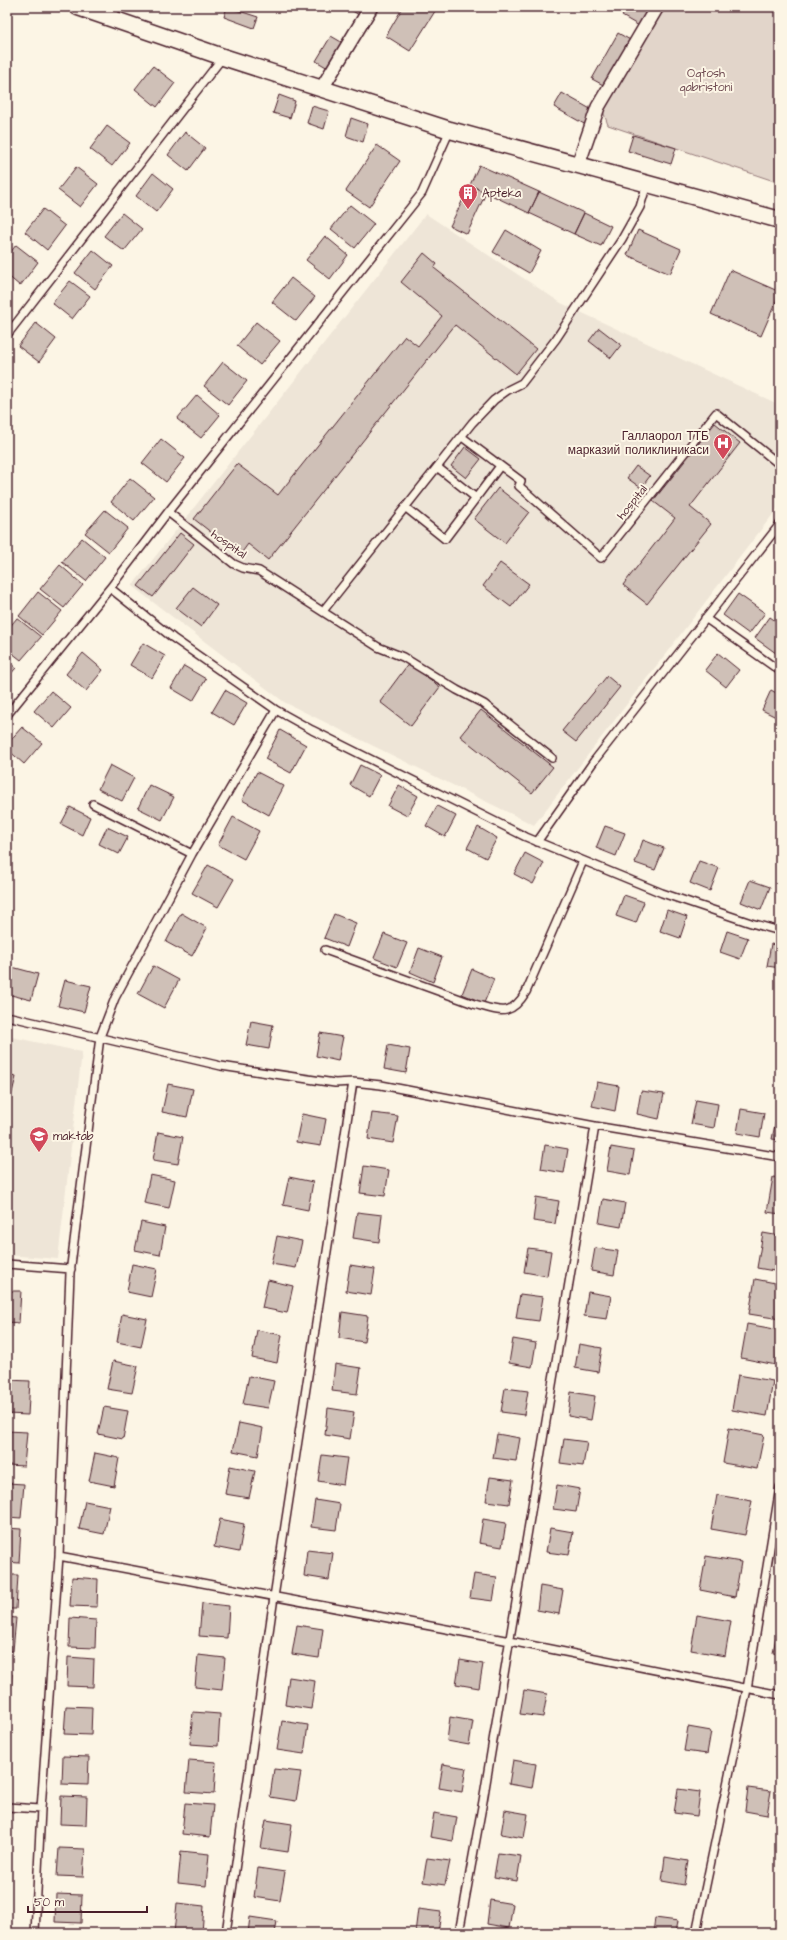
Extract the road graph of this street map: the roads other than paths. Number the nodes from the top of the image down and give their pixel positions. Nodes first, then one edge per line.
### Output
1 (78, 7) edge
2 (371, 7) edge
3 (657, 7) edge
4 (224, 57) junction
5 (322, 88) junction
6 (450, 130) junction
7 (578, 165) junction
8 (647, 184) junction
9 (780, 220) edge
10 (7, 336) edge
11 (462, 436) junction
12 (780, 465) edge
13 (500, 466) junction
14 (437, 467) junction
15 (476, 498) junction
16 (405, 507) junction
17 (168, 512) junction
18 (780, 524) edge
19 (110, 588) junction
20 (323, 611) junction
21 (705, 618) junction
22 (780, 672) edge
23 (276, 710) junction
24 (7, 715) edge
25 (552, 758) dead end
26 (93, 804) dead end
27 (538, 842) junction
28 (192, 854) junction
29 (583, 861) junction
30 (780, 931) edge
31 (326, 950) dead end
32 (7, 1016) edge
33 (100, 1037) junction
34 (353, 1082) junction
35 (596, 1126) junction
36 (780, 1157) edge
37 (7, 1264) edge
38 (71, 1269) junction
39 (780, 1487) edge
40 (59, 1556) junction
41 (274, 1597) junction
42 (510, 1641) junction
43 (747, 1689) junction
44 (780, 1695) edge
45 (7, 1807) edge
46 (41, 1809) junction
47 (35, 1933) edge
48 (226, 1933) edge
49 (459, 1933) edge
50 (696, 1933) edge

1 - 4 street
2 - 5 street
3 - 7 street
4 - 5 street
4 - 10 lane
5 - 6 street
6 - 7 street
6 - 17 lane
7 - 8 street
8 - 9 street
8 - 11 lane
11 - 13 lane, hospital
11 - 14 lane
12 - 13 lane, hospital
13 - 15 lane
14 - 15 lane
14 - 16 lane
15 - 16 lane
16 - 20 lane
17 - 19 lane
17 - 20 lane, hospital
18 - 21 lane
19 - 23 lane
19 - 24 lane
20 - 25 lane, hospital
21 - 22 lane
21 - 27 lane
23 - 27 lane
23 - 28 lane
26 - 28 lane
27 - 29 lane
28 - 33 lane
29 - 30 lane
29 - 31 lane
32 - 33 lane
33 - 34 lane
33 - 38 lane
34 - 35 lane
34 - 41 lane
35 - 36 lane
35 - 42 lane
37 - 38 lane
38 - 40 lane
39 - 43 lane
40 - 41 lane
40 - 46 lane
41 - 42 lane
41 - 48 lane
42 - 43 lane
42 - 49 lane
43 - 44 lane
43 - 50 lane
45 - 46 lane
46 - 47 lane

